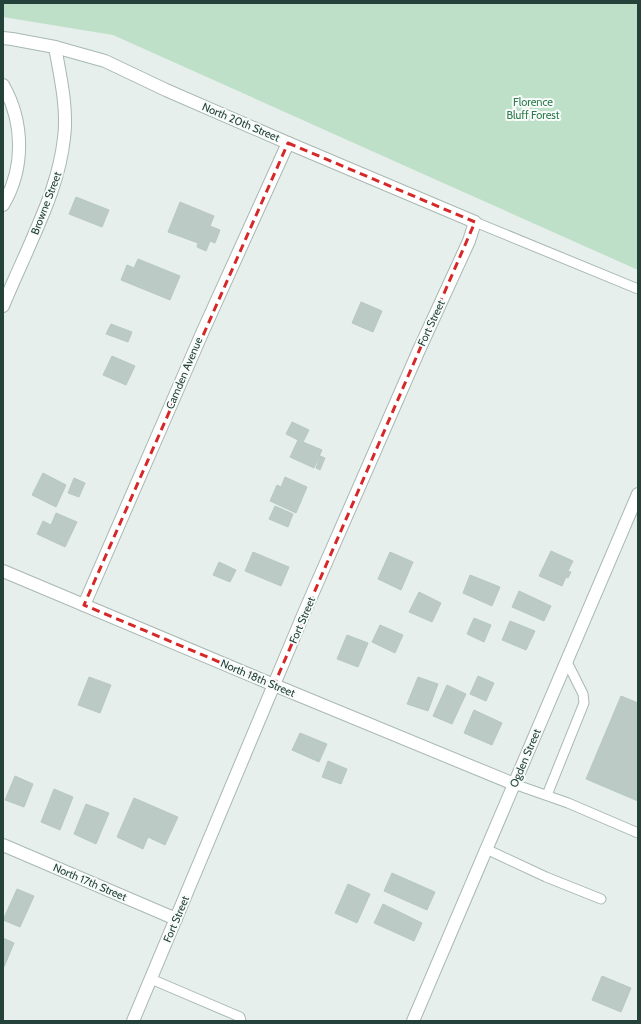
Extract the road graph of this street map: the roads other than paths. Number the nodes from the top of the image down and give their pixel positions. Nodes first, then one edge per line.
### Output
1 (3, 38) edge
2 (55, 47) junction
3 (3, 85) edge
4 (288, 142) junction
5 (3, 204) edge
6 (475, 222) junction
7 (638, 288) edge
8 (3, 306) edge
9 (638, 494) edge
10 (3, 571) edge
11 (84, 605) junction
12 (567, 662) junction
13 (274, 685) junction
14 (514, 784) junction
15 (547, 795) junction
16 (638, 833) edge
17 (3, 845) edge
18 (486, 849) junction
19 (601, 899) dead end
20 (176, 919) junction
21 (151, 980) junction
22 (133, 1021) edge
23 (241, 1021) edge
24 (413, 1021) edge

1 - 2 street, North 20th Street
2 - 4 street, North 20th Street
2 - 8 street, Browne Street
3 - 5 street
4 - 6 street, North 20th Street
4 - 11 street, Camden Avenue
6 - 7 lane
6 - 13 street, Fort Street
9 - 12 street, Ogden Street
10 - 11 street, North 18th Street
11 - 13 street, North 18th Street
12 - 14 street, Ogden Street
12 - 15 lane
13 - 14 street, North 18th Street
13 - 20 street, Fort Street
14 - 15 lane
14 - 18 street, Ogden Street
15 - 16 lane
17 - 20 street, North 17th Street
18 - 19 lane
18 - 24 street, Ogden Street
20 - 21 street, Fort Street
21 - 22 street, Fort Street
21 - 23 lane

